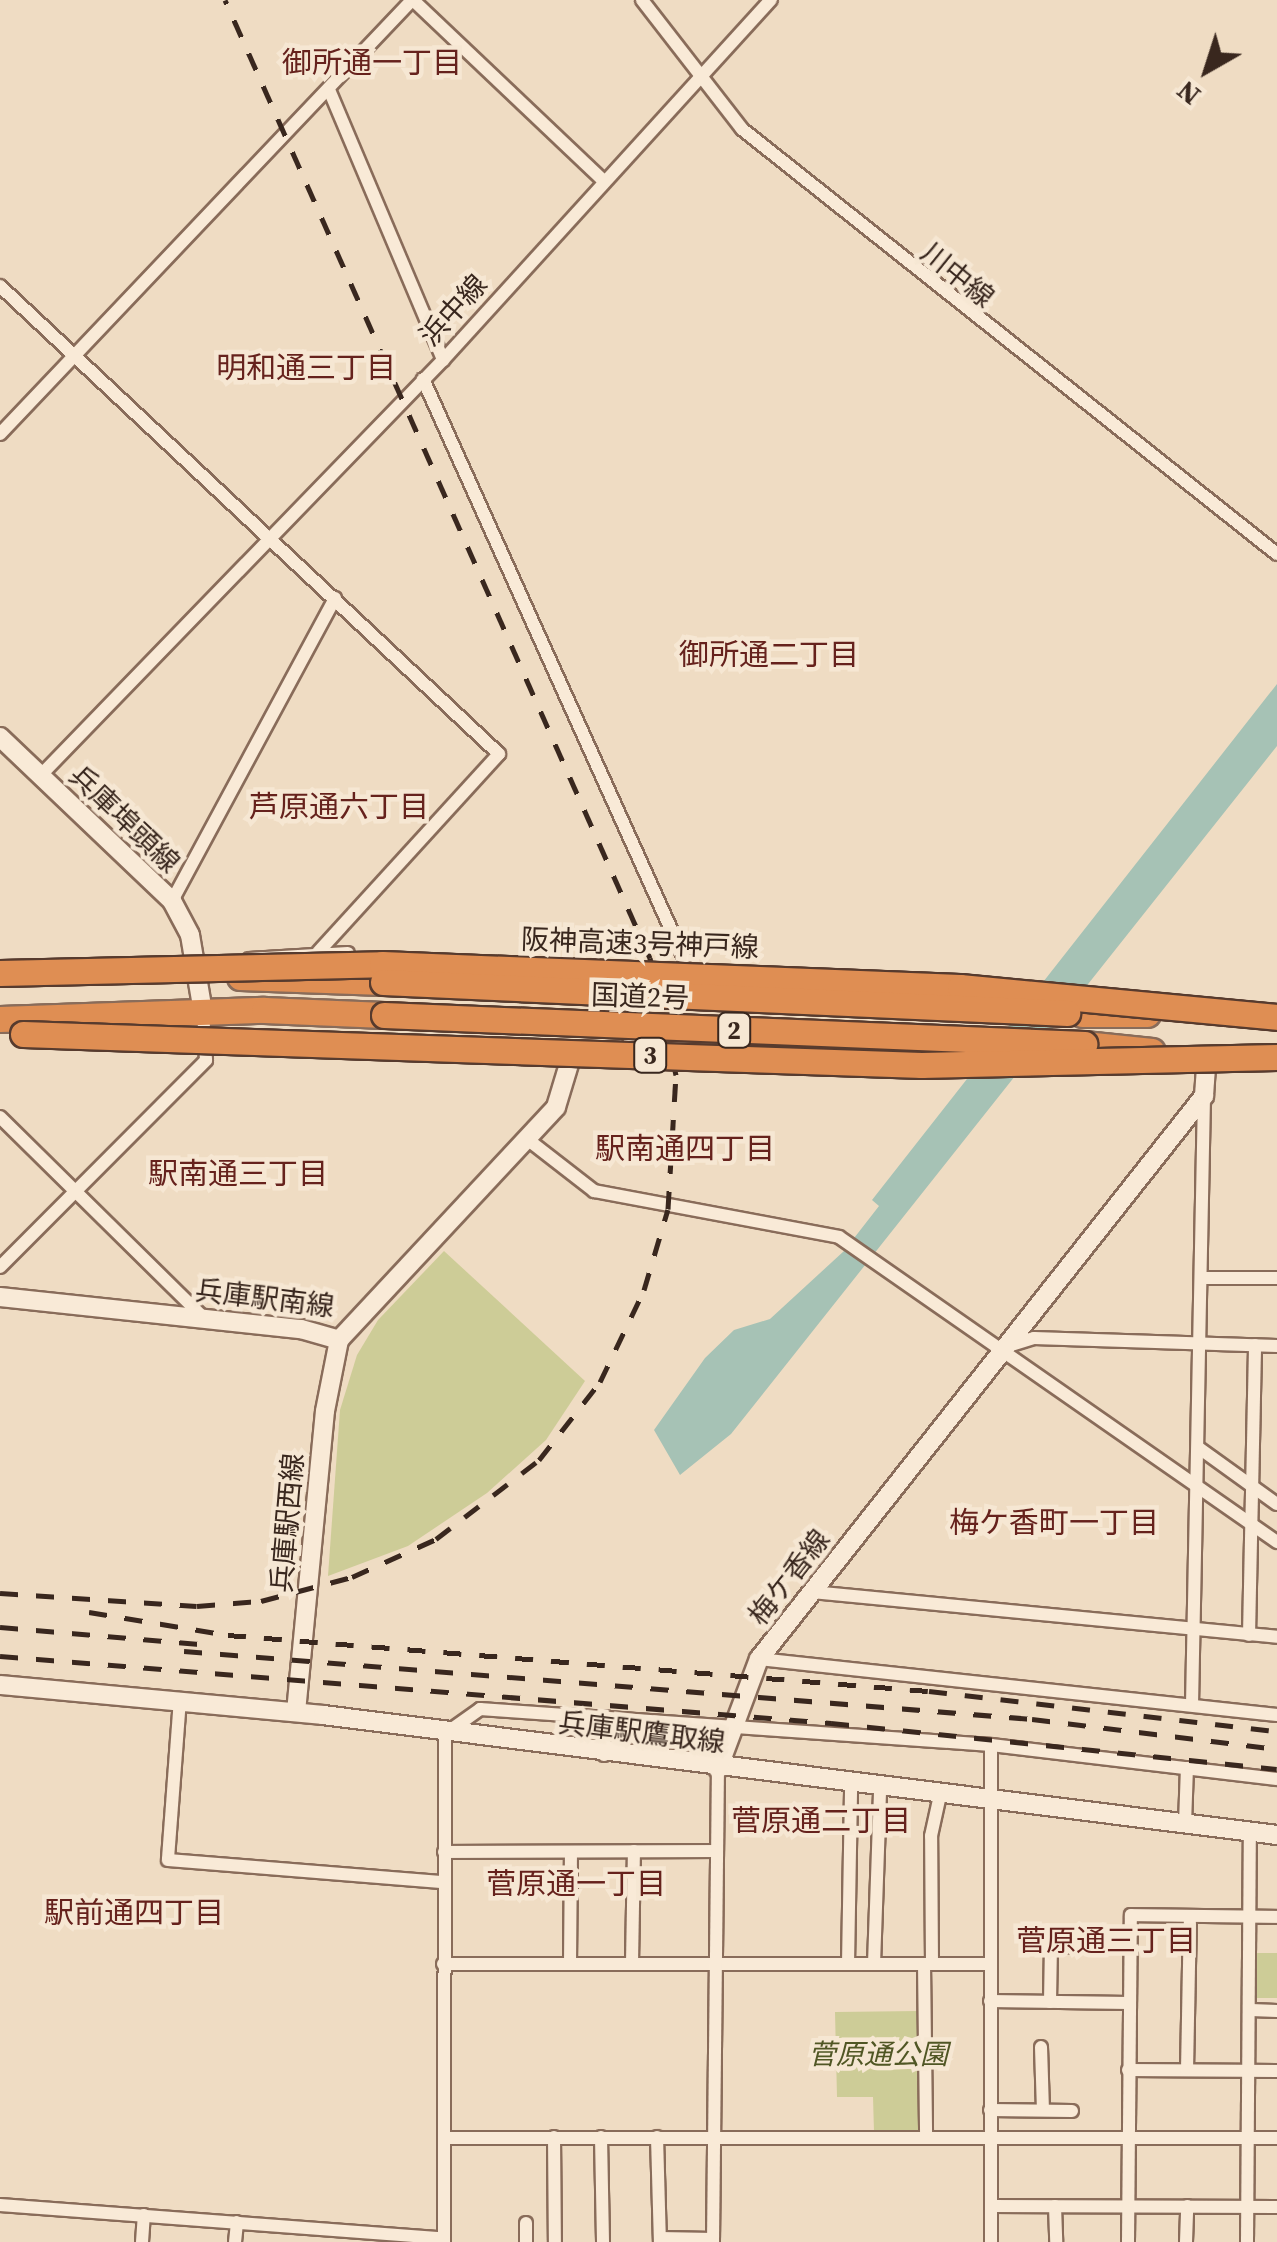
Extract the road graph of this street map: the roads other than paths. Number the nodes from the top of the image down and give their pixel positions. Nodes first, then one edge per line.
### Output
1 (413, 0) edge
2 (642, 0) edge
3 (771, 0) edge
4 (702, 74) junction
5 (330, 92) junction
6 (604, 181) junction
7 (0, 286) edge
8 (74, 356) junction
9 (443, 360) junction
10 (423, 379) junction
11 (0, 434) edge
12 (270, 541) junction
13 (1277, 554) edge
14 (335, 598) junction
15 (0, 738) edge
16 (40, 776) junction
17 (172, 901) junction
18 (318, 952) junction
19 (684, 958) dead end
20 (198, 974) junction
21 (0, 975) edge
22 (1276, 1011) edge
23 (203, 1012) junction
24 (0, 1019) edge
25 (8, 1032) edge
26 (209, 1049) junction
27 (1207, 1057) junction
28 (1277, 1060) edge
29 (570, 1061) junction
30 (1204, 1096) junction
31 (0, 1116) edge
32 (527, 1138) junction
33 (76, 1193) junction
34 (0, 1267) edge
35 (1202, 1278) junction
36 (1277, 1278) edge
37 (0, 1297) edge
38 (204, 1318) junction
39 (339, 1340) junction
40 (1201, 1344) junction
41 (1006, 1346) junction
42 (1256, 1346) junction
43 (1277, 1346) edge
44 (1198, 1448) junction
45 (1196, 1484) junction
46 (1255, 1488) junction
47 (1277, 1504) edge
48 (1252, 1524) junction
49 (1277, 1542) edge
50 (812, 1592) junction
51 (1194, 1629) junction
52 (1248, 1635) junction
53 (1277, 1637) edge
54 (760, 1659) junction
55 (0, 1685) edge
56 (180, 1699) junction
57 (1192, 1704) junction
58 (296, 1712) junction
59 (1277, 1715) edge
60 (606, 1717) junction
61 (734, 1726) junction
62 (444, 1734) junction
63 (991, 1745) junction
64 (604, 1755) junction
65 (1188, 1768) junction
66 (718, 1769) junction
67 (1277, 1779) edge
68 (851, 1785) junction
69 (880, 1788) junction
70 (940, 1795) junction
71 (989, 1801) junction
72 (1185, 1824) junction
73 (1250, 1832) junction
74 (1277, 1835) edge
75 (634, 1851) junction
76 (714, 1851) junction
77 (444, 1852) junction
78 (571, 1852) junction
79 (444, 1882) junction
80 (1190, 1916) junction
81 (1251, 1917) junction
82 (1277, 1918) edge
83 (1130, 1947) junction
84 (632, 1963) junction
85 (714, 1963) junction
86 (443, 1964) junction
87 (570, 1964) junction
88 (848, 1964) junction
89 (874, 1964) junction
90 (928, 1964) junction
91 (990, 1964) junction
92 (990, 2001) junction
93 (1050, 2002) junction
94 (1130, 2003) junction
95 (1250, 2010) junction
96 (1277, 2011) edge
97 (1042, 2046) dead end
98 (1128, 2070) junction
99 (1187, 2070) junction
100 (1250, 2070) junction
101 (1277, 2071) edge
102 (990, 2110) junction
103 (1043, 2110) junction
104 (1072, 2110) dead end
105 (554, 2137) junction
106 (601, 2137) junction
107 (657, 2137) junction
108 (714, 2137) junction
109 (926, 2137) junction
110 (990, 2137) junction
111 (444, 2138) junction
112 (1248, 2138) junction
113 (1277, 2138) edge
114 (1127, 2139) junction
115 (0, 2205) edge
116 (992, 2206) junction
117 (1055, 2206) junction
118 (1128, 2206) junction
119 (1187, 2206) junction
120 (1248, 2207) junction
121 (1277, 2207) edge
122 (144, 2215) junction
123 (237, 2222) junction
124 (526, 2223) dead end
125 (444, 2240) edge
126 (660, 2240) edge
127 (713, 2241) edge
128 (142, 2242) edge
129 (236, 2242) edge
130 (526, 2242) edge
131 (555, 2242) edge
132 (602, 2242) edge
133 (991, 2242) edge
134 (1056, 2242) edge
135 (1128, 2242) edge
136 (1186, 2242) edge
137 (1248, 2242) edge

1 - 5 street
1 - 6 street
2 - 4 street, 川中線
3 - 4 street, 浜中線
4 - 6 street, 浜中線
4 - 13 street, 川中線
5 - 8 street
5 - 9 street
6 - 9 street, 浜中線
7 - 8 street
8 - 11 street
8 - 12 street
9 - 10 street, 浜中線
10 - 12 street, 浜中線
10 - 19 street
12 - 14 street
12 - 16 street, 浜中線
14 - 17 street
14 - 18 street
15 - 16 street, 兵庫埠頭線
16 - 17 street, 兵庫埠頭線
17 - 20 street, 兵庫埠頭線
18 - 20 street
18 - 29 street
20 - 21 highway, 国道2号 / 2
20 - 22 highway, 国道2号 / 2, bridge
20 - 23 street, 兵庫埠頭線
21 - 22 highway, 阪神高速3号神戸線, bridge
23 - 24 highway, 国道2号 / 2
23 - 26 street
23 - 27 highway, 国道2号 / 2, bridge
25 - 28 highway, 3, bridge
26 - 29 street
26 - 33 street
27 - 28 highway, 国道2号 / 2
27 - 30 street
29 - 32 street, 兵庫駅南線
30 - 35 street
30 - 41 street, 梅ケ香線
31 - 33 street
32 - 39 street, 兵庫駅南線
32 - 41 street
33 - 34 street
33 - 38 street
35 - 36 street
35 - 40 street
37 - 38 street, 兵庫駅南線
38 - 39 street, 兵庫駅南線
39 - 58 street, 兵庫駅西線
40 - 41 street
40 - 42 street
40 - 44 street
41 - 45 street
41 - 50 street, 梅ケ香線
42 - 43 street
42 - 46 street
44 - 45 street
44 - 46 street
45 - 48 street
45 - 51 street
46 - 47 street
46 - 48 street
48 - 49 street
48 - 52 street
50 - 51 street
50 - 54 street, 梅ケ香線
51 - 52 street
51 - 57 street
52 - 53 street
54 - 57 street
54 - 61 street, 梅ケ香線
55 - 56 street, 兵庫駅鷹取線
56 - 58 street, 兵庫駅鷹取線
56 - 79 street
57 - 59 street
58 - 62 street, 兵庫駅鷹取線
60 - 61 street
60 - 62 street
60 - 64 street
61 - 63 street
61 - 66 street, 梅ケ香線
62 - 64 street, 兵庫駅鷹取線
62 - 77 street
63 - 65 street
63 - 71 street
64 - 66 street, 兵庫駅鷹取線
65 - 67 street
65 - 72 street
66 - 68 street, 兵庫駅鷹取線
66 - 76 street, 梅ケ香線
68 - 69 street, 兵庫駅鷹取線
68 - 88 street
69 - 70 street, 兵庫駅鷹取線
69 - 89 street
70 - 71 street, 兵庫駅鷹取線
70 - 90 street
71 - 72 street, 兵庫駅鷹取線
71 - 91 street
72 - 73 street, 兵庫駅鷹取線
73 - 74 street, 兵庫駅鷹取線
73 - 81 street
75 - 76 street
75 - 78 street
75 - 84 street
76 - 85 street, 梅ケ香線
77 - 78 street
77 - 79 street
78 - 87 street
79 - 86 street
80 - 81 street
80 - 83 street
80 - 99 street
81 - 82 street
81 - 95 street
83 - 93 street
83 - 94 street
84 - 85 street
84 - 87 street
85 - 88 street
85 - 108 street, 梅ケ香線
86 - 87 street
86 - 111 street
88 - 89 street
89 - 90 street
90 - 91 street
90 - 109 street
91 - 92 street
92 - 93 street
92 - 102 street
93 - 94 street
94 - 98 street
95 - 96 street
95 - 100 street
97 - 103 street
98 - 99 street
98 - 114 street
99 - 100 street
100 - 101 street
100 - 112 street
102 - 103 street
102 - 110 street
103 - 104 street
105 - 106 street
105 - 111 street
105 - 131 street
106 - 107 street
106 - 132 street
107 - 108 street
107 - 126 street
108 - 109 street
108 - 127 street, 梅ケ香線
109 - 110 street
110 - 114 street
110 - 116 street
111 - 125 street
112 - 113 street
112 - 114 street
112 - 120 street
114 - 118 street
115 - 122 street
116 - 117 street
116 - 133 street
117 - 118 street
117 - 134 street
118 - 119 street
118 - 135 street
119 - 120 street
119 - 136 street
120 - 121 street
120 - 137 street
122 - 123 street
122 - 128 street
123 - 125 street
123 - 129 street
124 - 130 street
126 - 127 street

